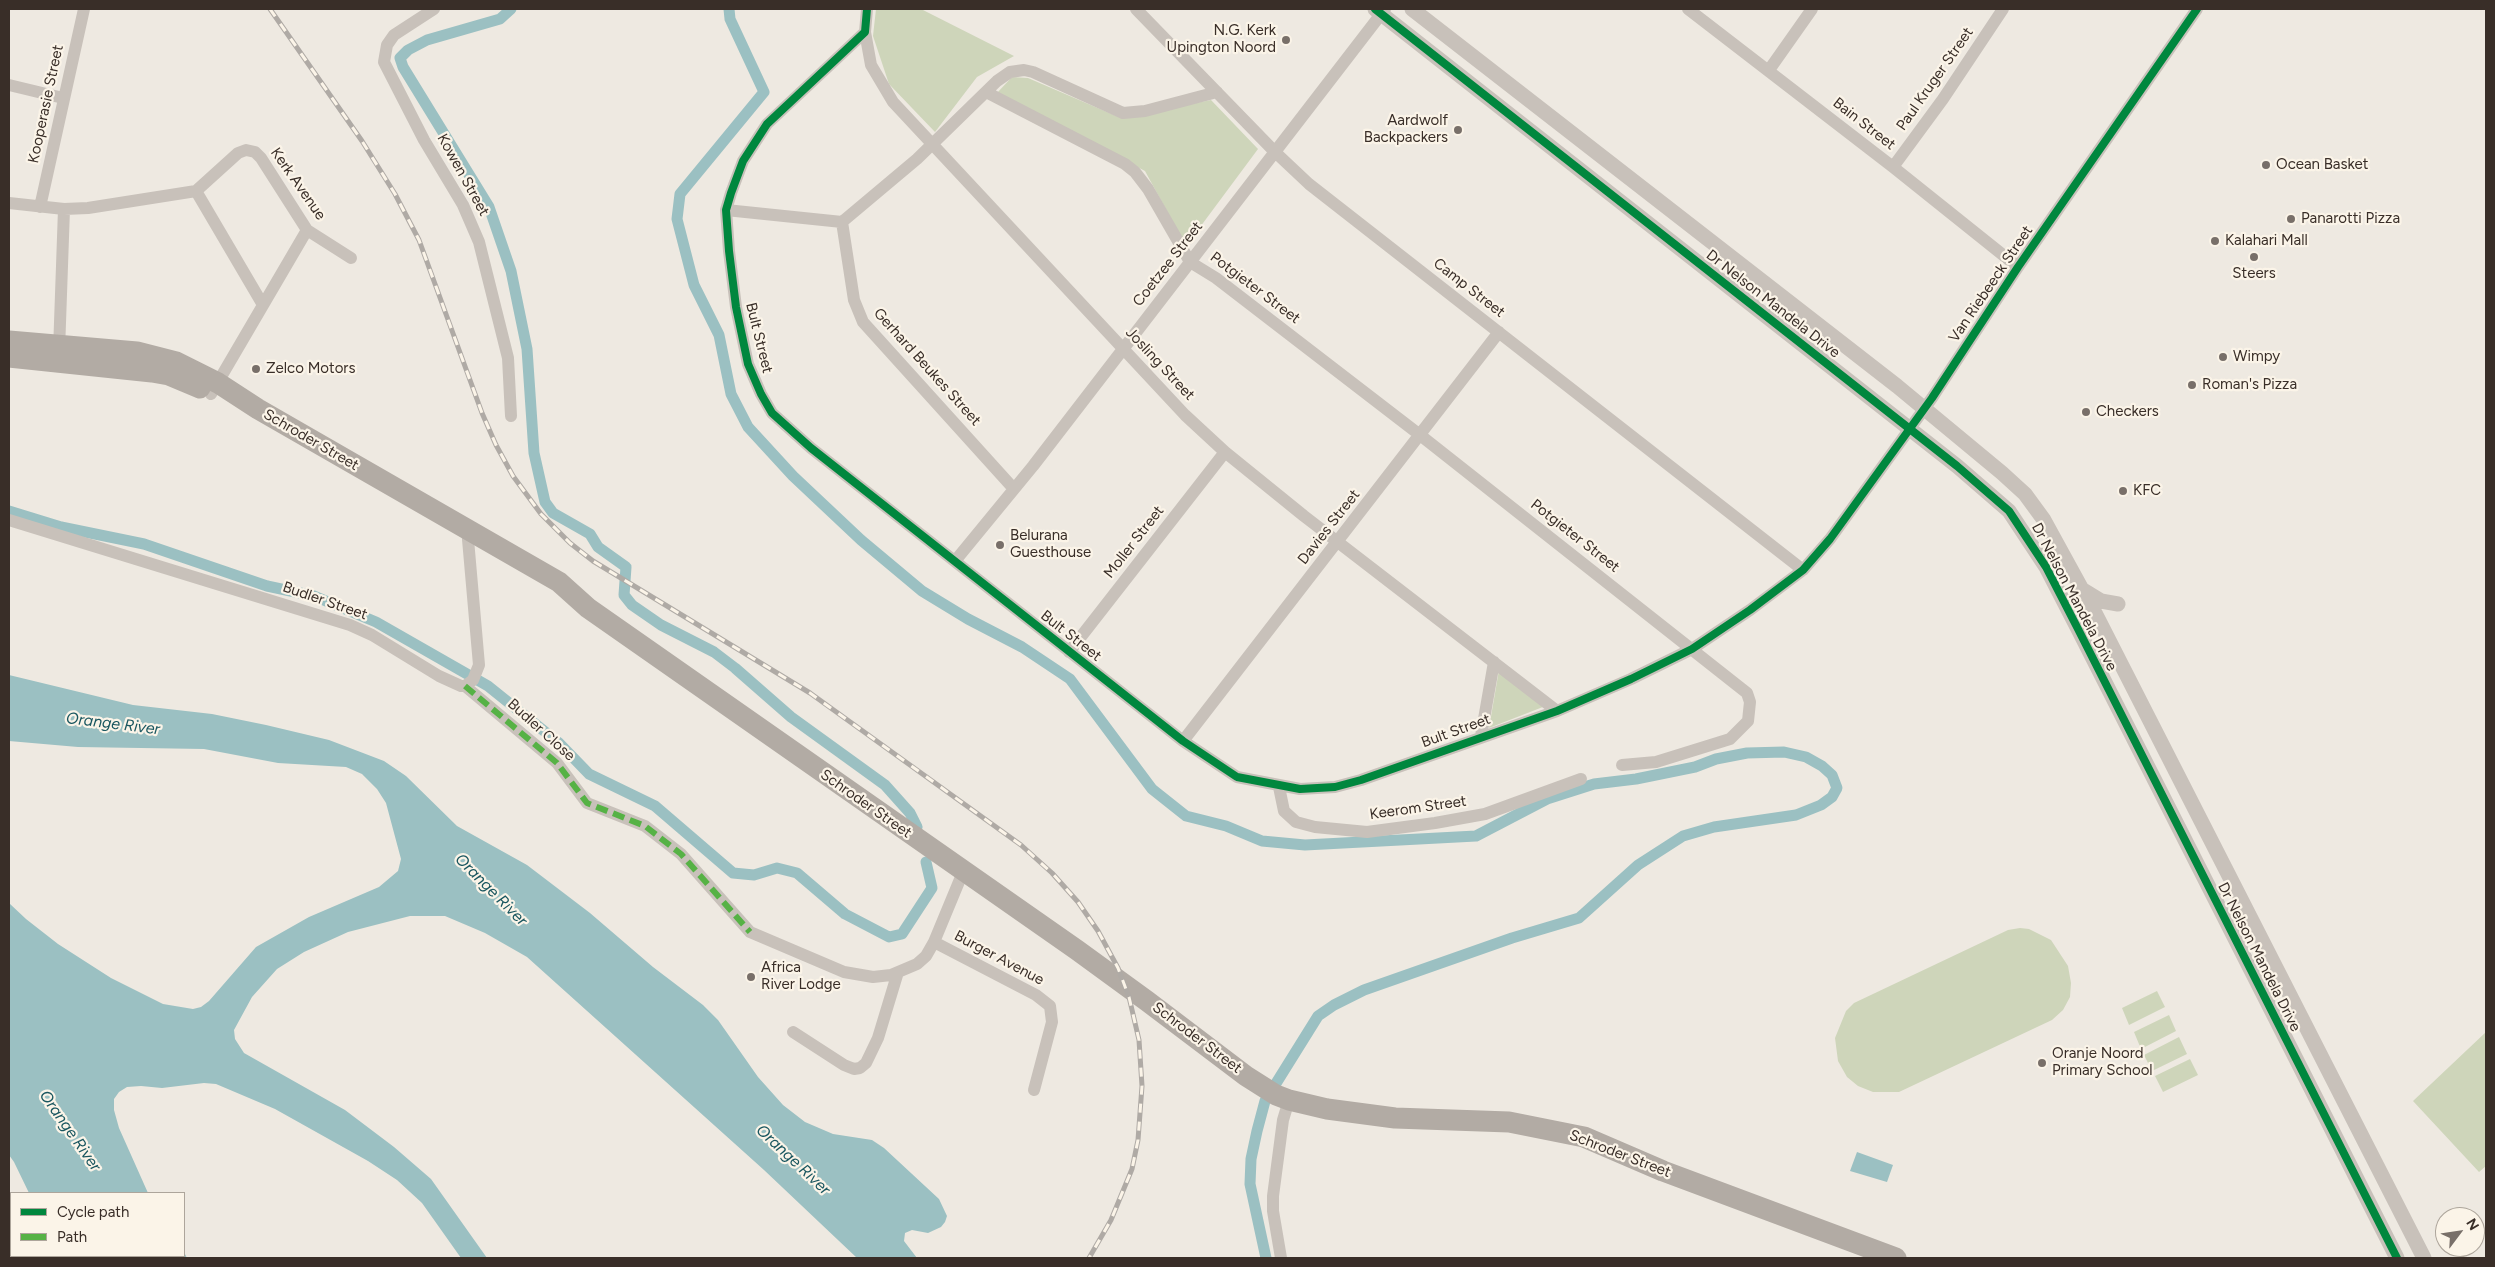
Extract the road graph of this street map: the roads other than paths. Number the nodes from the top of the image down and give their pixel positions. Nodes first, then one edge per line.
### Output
1 (84, 9) edge
2 (434, 9) edge
3 (867, 9) edge
4 (1136, 9) edge
5 (1412, 9) edge
6 (1688, 9) edge
7 (1812, 9) edge
8 (2003, 9) edge
9 (2197, 9) edge
10 (1380, 10) edge
11 (865, 32) junction
12 (1769, 70) junction
13 (9, 85) edge
14 (986, 92) junction
15 (1217, 92) junction
16 (63, 98) junction
17 (931, 145) junction
18 (1275, 152) junction
19 (1893, 166) junction
20 (196, 191) junction
21 (9, 203) edge
22 (40, 207) junction
23 (64, 208) junction
24 (726, 210) junction
25 (842, 222) junction
26 (307, 230) junction
27 (351, 258) dead end
28 (1190, 262) junction
29 (2018, 267) junction
30 (262, 305) junction
31 (1500, 332) junction
32 (9, 342) edge
33 (1123, 348) junction
34 (58, 353) junction
35 (9, 357) edge
36 (215, 389) junction
37 (1925, 408) junction
38 (512, 416) dead end
39 (1909, 428) junction
40 (1420, 435) junction
41 (1225, 452) junction
42 (1014, 489) junction
43 (9, 520) edge
44 (467, 535) junction
45 (1338, 542) junction
46 (955, 561) junction
47 (1803, 570) junction
48 (2082, 589) junction
49 (2062, 598) junction
50 (2118, 604) dead end
51 (2097, 622) junction
52 (1692, 649) junction
53 (1069, 652) junction
54 (1494, 662) junction
55 (2095, 664) junction
56 (472, 679) junction
57 (1556, 711) junction
58 (1481, 736) junction
59 (1183, 741) junction
60 (1622, 765) dead end
61 (1581, 779) dead end
62 (1279, 787) junction
63 (963, 872) junction
64 (750, 932) joint
65 (934, 942) junction
66 (898, 972) junction
67 (793, 1032) dead end
68 (1034, 1090) dead end
69 (1276, 1094) junction
70 (1281, 1258) edge
71 (1896, 1258) edge
72 (2397, 1258) edge
73 (2424, 1258) edge

1 - 16 street, Kooperasie Street
2 - 38 street, Kowen Street
3 - 11 street
4 - 15 street, Camp Street
5 - 37 street, Dr Nelson Mandela Drive
6 - 12 street, Bain Street
7 - 12 street
8 - 19 street, Paul Kruger Street
9 - 29 street, Van Riebeeck Street
10 - 18 street, Coetzee Street
10 - 39 street, Dr Nelson Mandela Drive
11 - 17 street, Josling Street
11 - 24 street, Bult Street
12 - 19 street, Bain Street
13 - 16 street
14 - 15 street
14 - 17 street
14 - 28 street, Potgieter Street
15 - 18 street, Camp Street
16 - 22 street, Kooperasie Street
17 - 25 street
17 - 33 street, Josling Street
18 - 28 street, Coetzee Street
18 - 31 street, Camp Street
19 - 29 street, Bain Street
20 - 23 street
20 - 26 street, Kerk Avenue
20 - 30 street
21 - 22 street
22 - 23 street
23 - 34 street
24 - 25 street
24 - 46 street, Bult Street
25 - 42 street, Gerhard Beukes Street
26 - 27 street, Kerk Avenue
26 - 30 street
28 - 33 street, Coetzee Street
28 - 40 street, Potgieter Street
29 - 37 street, Van Riebeeck Street
30 - 36 street
31 - 40 street, Davies Street
31 - 47 street, Camp Street
32 - 34 highway, Schroder Street
33 - 41 street, Josling Street
33 - 42 street, Coetzee Street
34 - 35 highway, Schroder Street
34 - 36 highway, Schroder Street
36 - 44 highway, Schroder Street
37 - 39 street, Van Riebeeck Street
37 - 48 street, Dr Nelson Mandela Drive
39 - 47 street, Van Riebeeck Street
39 - 49 street, Dr Nelson Mandela Drive
40 - 45 street, Davies Street
40 - 52 street, Potgieter Street
41 - 45 street, Josling Street
41 - 53 street, Moller Street
42 - 46 street, Coetzee Street
43 - 56 street, Budler Street
44 - 56 street
44 - 63 highway, Schroder Street
45 - 54 street, Josling Street
45 - 59 street, Davies Street
46 - 53 street, Bult Street
47 - 52 street, Bult Street
48 - 50 street
48 - 51 street, Dr Nelson Mandela Drive
49 - 51 street
49 - 55 street, Dr Nelson Mandela Drive
51 - 55 street
51 - 73 street, Dr Nelson Mandela Drive
52 - 57 street, Bult Street
52 - 60 street, Potgieter Street
53 - 59 street, Bult Street
54 - 57 street, Josling Street
54 - 58 street
55 - 72 street, Dr Nelson Mandela Drive
56 - 64 street, Budler Close
57 - 58 street, Bult Street
58 - 62 street, Bult Street
59 - 62 street, Bult Street
61 - 62 street, Keerom Street
63 - 65 street, Burger Avenue
63 - 69 highway, Schroder Street
64 - 66 street, Burger Avenue
65 - 66 street, Burger Avenue
65 - 68 street, Burger Avenue
66 - 67 street
69 - 70 street
69 - 71 highway, Schroder Street

